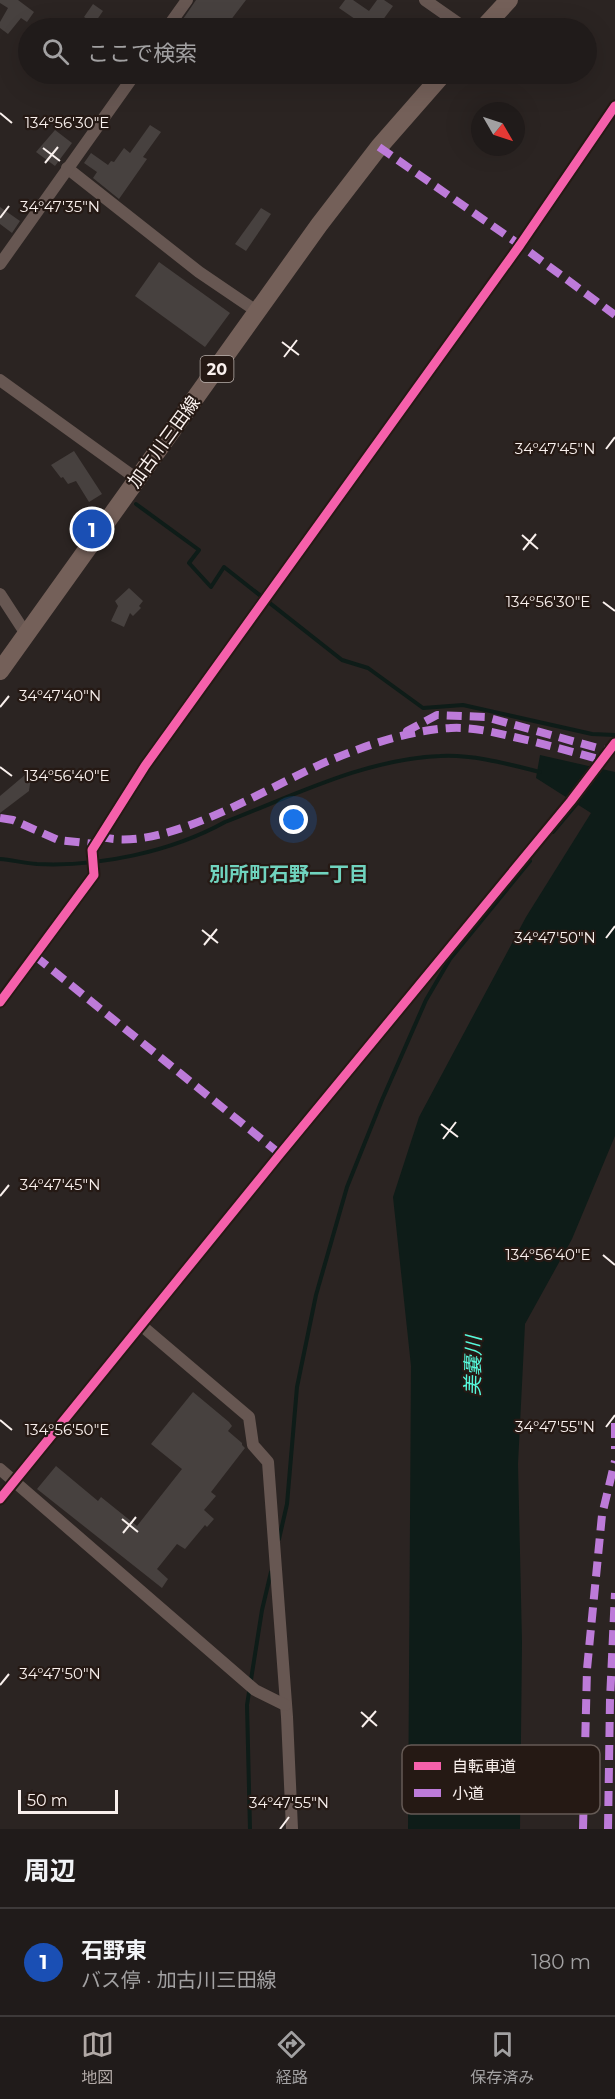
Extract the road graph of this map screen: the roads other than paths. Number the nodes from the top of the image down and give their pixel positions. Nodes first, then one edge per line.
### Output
1 (187, 0) edge
2 (425, 0) edge
3 (509, 0) edge
4 (174, 18) edge
5 (451, 18) edge
6 (492, 18) edge
7 (128, 84) edge
8 (434, 84) edge
9 (615, 105) edge
10 (67, 168) junction
11 (0, 264) edge
12 (258, 312) junction
13 (0, 380) edge
14 (137, 479) junction
15 (0, 594) edge
16 (26, 634) junction
17 (0, 671) edge
18 (615, 743) edge
19 (0, 1002) edge
20 (142, 1326) junction
21 (0, 1469) edge
22 (15, 1481) junction
23 (0, 1499) edge
24 (285, 1705) junction
25 (292, 1829) edge

1 - 4 street
2 - 5 street
3 - 6 main road
7 - 10 street
8 - 12 main road, 加古川三田線 / 20
9 - 19 street
10 - 11 street
10 - 12 street
12 - 14 main road, 加古川三田線 / 20
13 - 14 street
14 - 16 main road, 加古川三田線 / 20
15 - 16 street
16 - 17 main road, 加古川三田線 / 20
18 - 20 street
20 - 22 street
20 - 24 street
21 - 22 street
22 - 23 street
22 - 24 street
24 - 25 street

